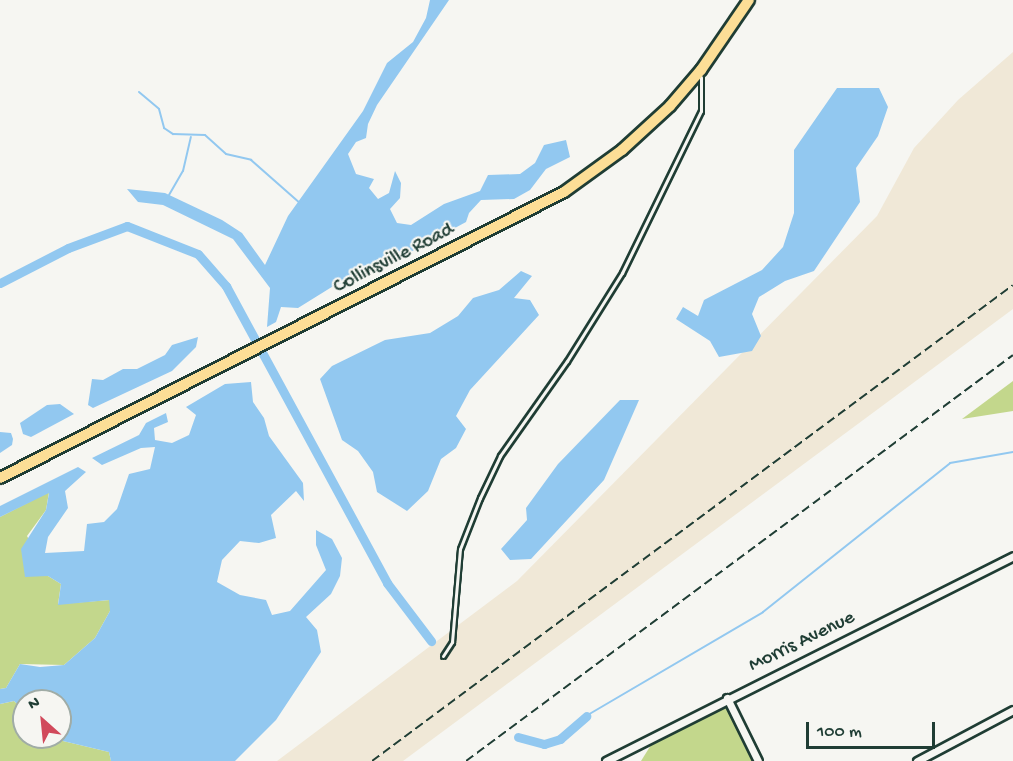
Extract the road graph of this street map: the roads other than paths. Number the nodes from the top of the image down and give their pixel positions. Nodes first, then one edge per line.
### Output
1 (748, 0) edge
2 (701, 70) junction
3 (0, 478) edge
4 (1013, 556) edge
5 (443, 656) dead end
6 (727, 698) junction
7 (1013, 710) edge
8 (606, 761) edge
9 (758, 761) edge
10 (917, 761) edge

1 - 2 main road, Collinsville Road
2 - 3 main road, Collinsville Road
2 - 5 lane
4 - 6 street, Morris Avenue
6 - 8 street, Morris Avenue
6 - 9 street
7 - 10 street

